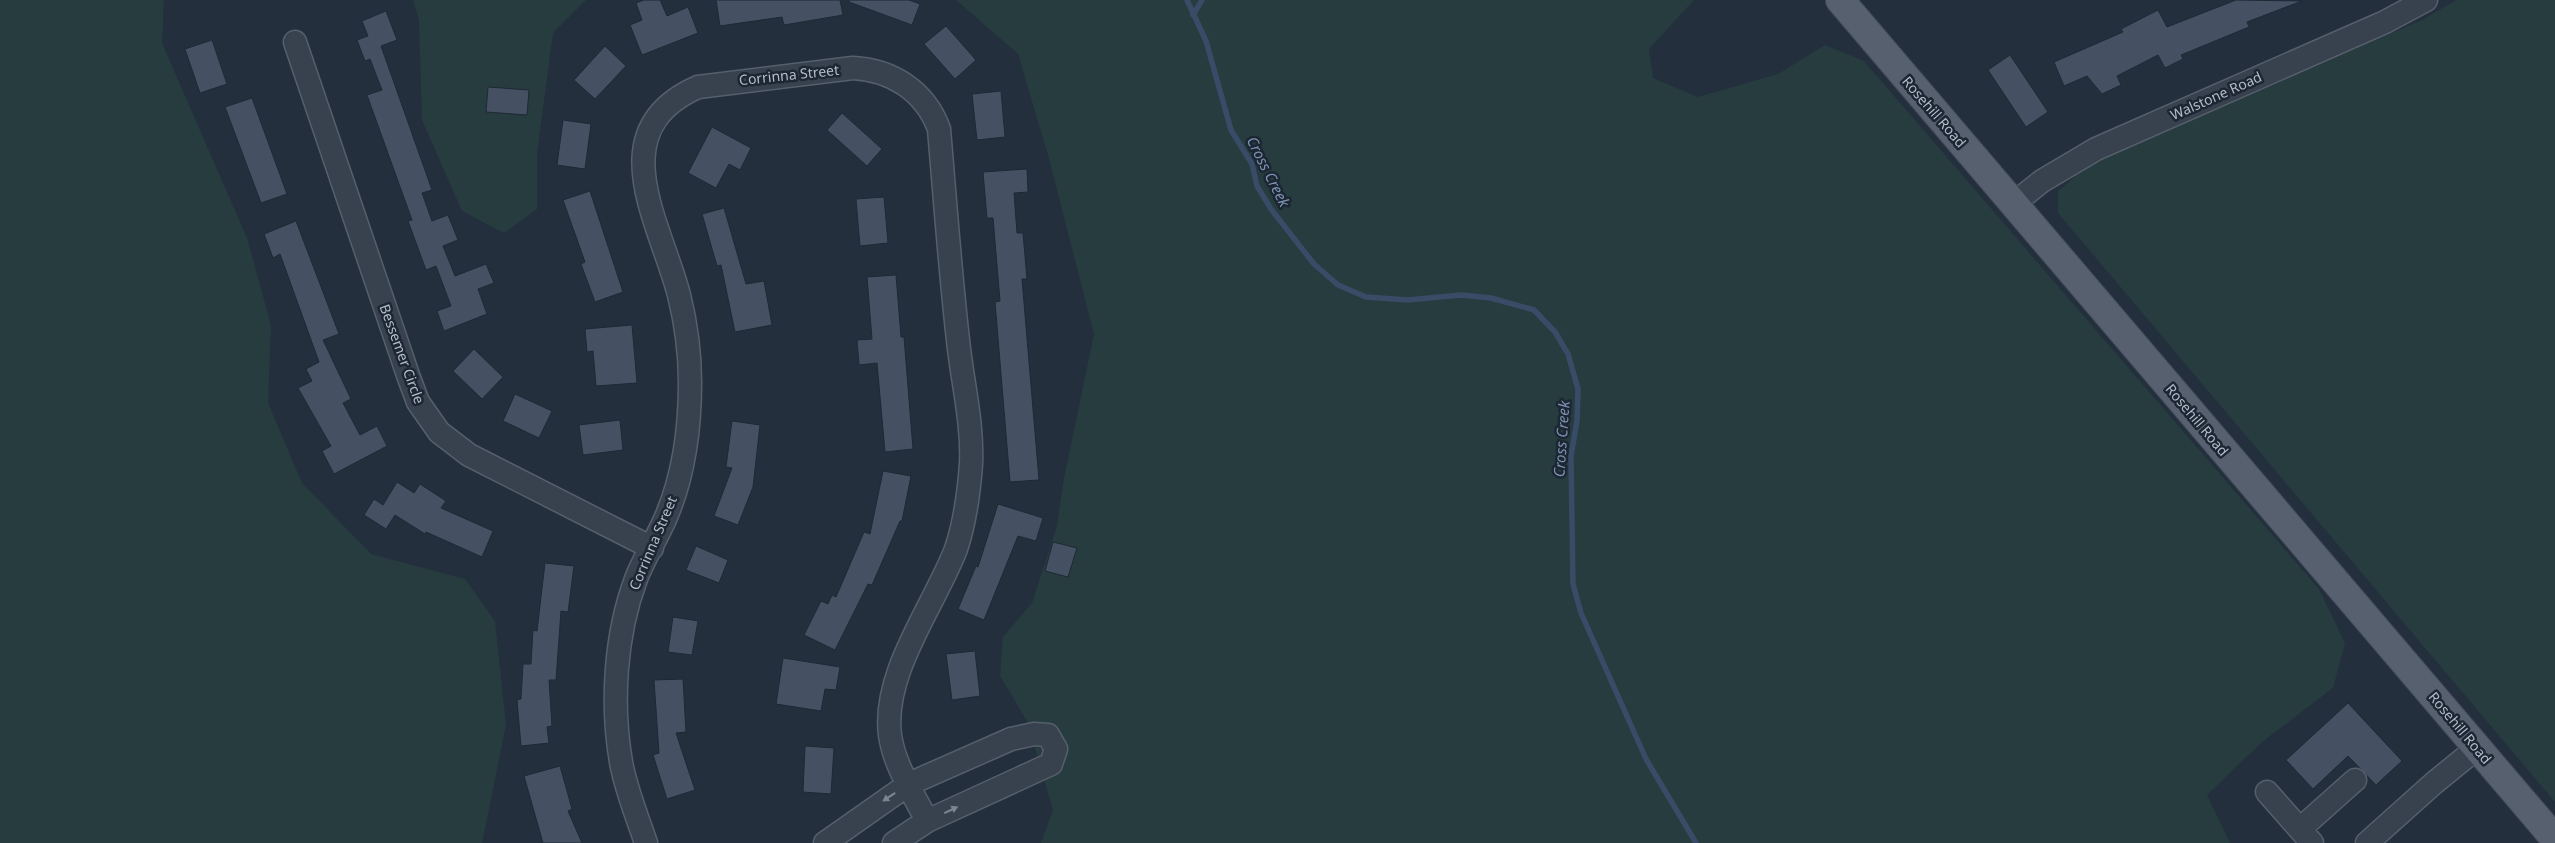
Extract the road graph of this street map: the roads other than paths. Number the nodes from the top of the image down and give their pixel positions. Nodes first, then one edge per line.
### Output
1 (1840, 0) edge
2 (2426, 0) edge
3 (295, 42) dead end
4 (2013, 204) junction
5 (652, 548) junction
6 (2477, 748) junction
7 (2355, 780) dead end
8 (909, 784) junction
9 (2267, 792) dead end
10 (927, 821) junction
11 (2306, 836) edge
12 (2555, 839) edge
13 (646, 843) edge
14 (825, 843) edge
15 (894, 843) edge
16 (2367, 843) edge

1 - 4 main road, Rosehill Road
2 - 4 street, Walstone Road
3 - 5 street, Bessemer Circle
4 - 6 main road, Rosehill Road
5 - 8 street, Corrinna Street
5 - 13 street, Corrinna Street
6 - 12 main road, Rosehill Road
6 - 16 street
7 - 11 street
8 - 10 street, Corrinna Street
10 -> 8 street
8 -> 14 street
9 - 11 street
10 - 15 street

